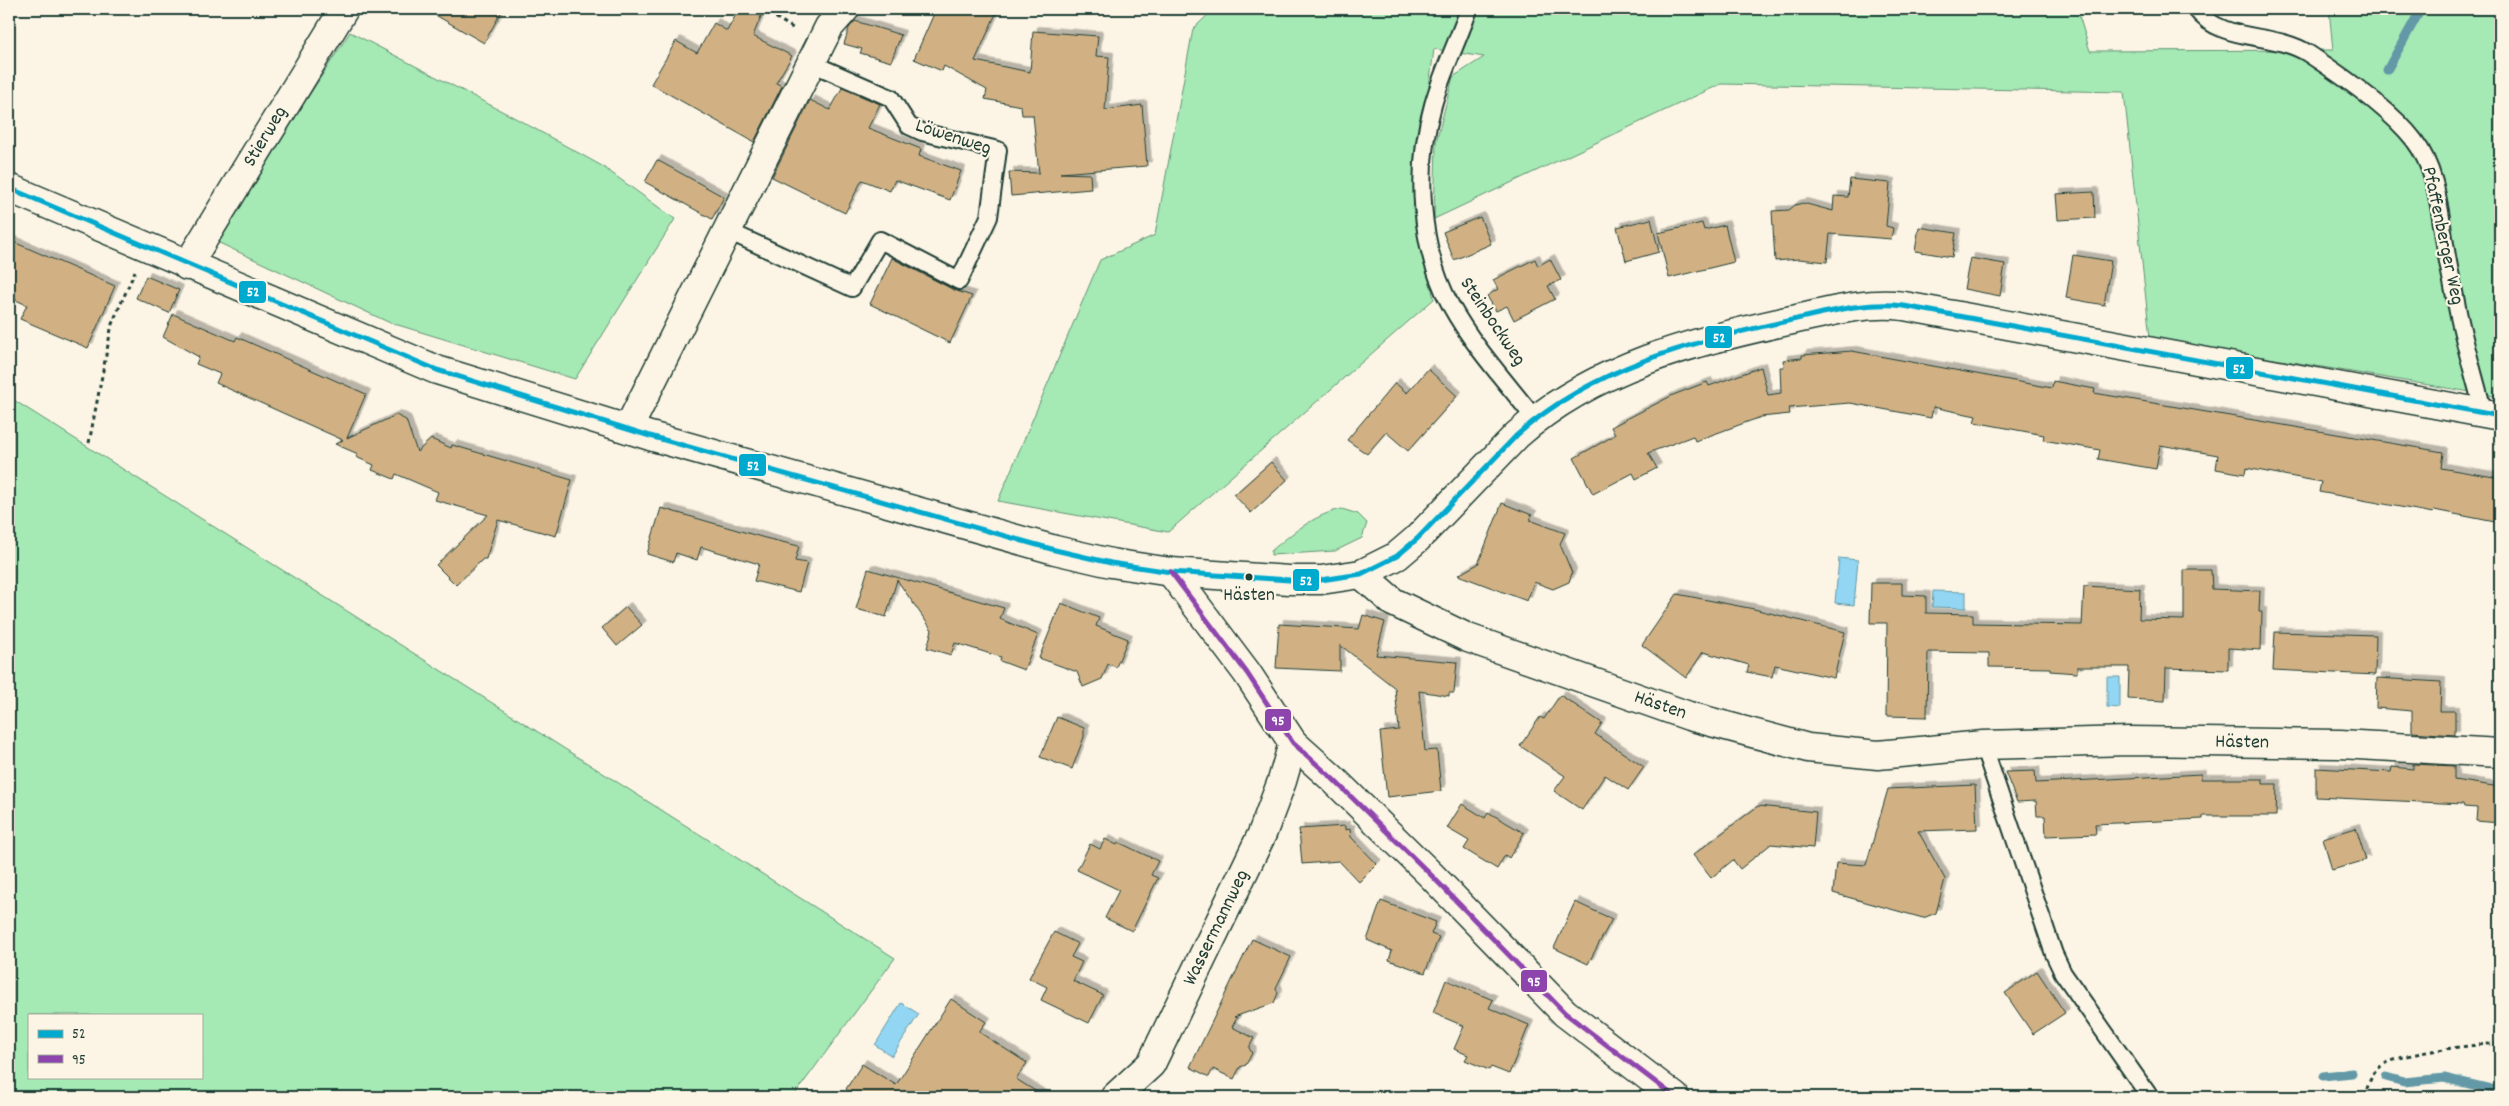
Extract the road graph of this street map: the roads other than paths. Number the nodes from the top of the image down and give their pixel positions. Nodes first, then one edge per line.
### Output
1 (344, 9) edge
2 (845, 9) edge
3 (1469, 9) edge
4 (2196, 9) edge
5 (816, 53) junction
6 (9, 188) edge
7 (728, 231) junction
8 (187, 266) junction
9 (2492, 415) edge
10 (1535, 419) junction
11 (628, 429) junction
12 (1171, 572) junction
13 (1361, 574) junction
14 (1293, 743) junction
15 (1983, 745) junction
16 (2500, 753) edge
17 (1629, 1063) junction
18 (1115, 1097) edge
19 (1642, 1097) edge
20 (1676, 1097) edge
21 (2150, 1097) edge

1 - 8 street, Stierweg
2 - 5 street
3 - 10 lane, Steinbockweg
4 - 9 lane, Pfaffenberger Weg
5 - 7 street
5 - 7 lane, Löwenweg
6 - 8 street, Pfaffenberger Weg
7 - 11 street
8 - 11 street, Pfaffenberger Weg
9 - 10 street, Pfaffenberger Weg
10 - 13 street, Pfaffenberger Weg
11 - 12 street, Pfaffenberger Weg
12 - 13 street, Pfaffenberger Weg
12 - 14 street
13 - 15 street, Hästen
14 - 17 street
14 - 18 street, Wassermannweg
15 - 16 street, Hästen
15 - 21 lane
17 - 19 street
17 - 20 street

